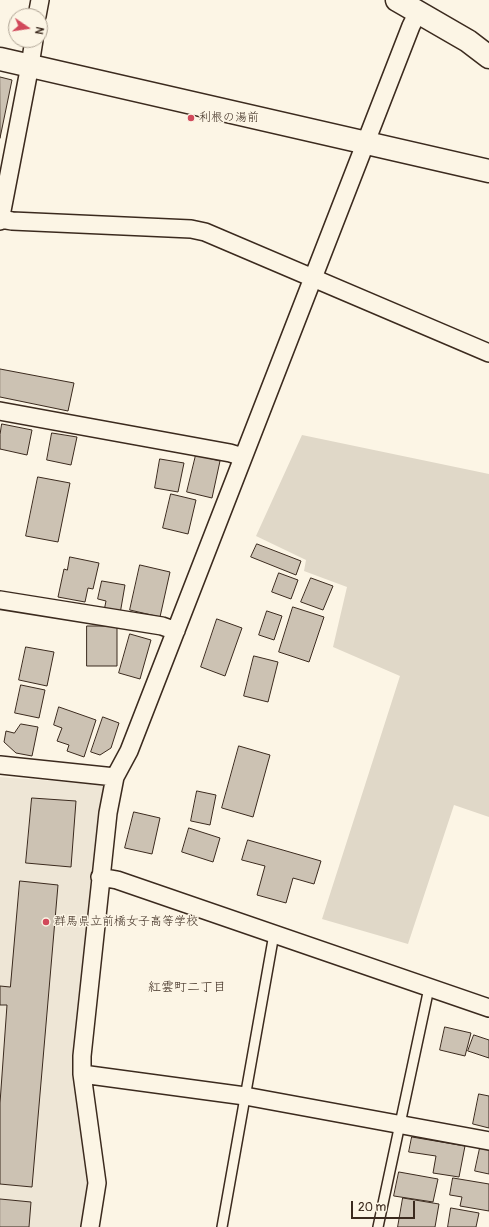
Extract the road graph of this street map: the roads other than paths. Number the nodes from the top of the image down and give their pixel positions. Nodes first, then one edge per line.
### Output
1 (396, 0) edge
2 (418, 12) junction
3 (33, 48) edge
4 (489, 57) edge
5 (0, 59) edge
6 (30, 65) junction
7 (366, 142) junction
8 (489, 171) edge
9 (0, 220) edge
10 (313, 277) junction
11 (489, 353) edge
12 (0, 411) edge
13 (243, 457) junction
14 (0, 600) edge
15 (176, 631) junction
16 (0, 765) edge
17 (115, 777) junction
18 (100, 877) junction
19 (274, 934) junction
20 (429, 988) junction
21 (489, 1008) edge
22 (82, 1074) junction
23 (246, 1096) junction
24 (400, 1124) junction
25 (489, 1141) edge
26 (90, 1227) edge
27 (222, 1227) edge
28 (378, 1227) edge

1 - 2 street
2 - 4 street
2 - 7 street
3 - 6 street
5 - 6 street
6 - 7 street
6 - 9 street
7 - 8 street
7 - 10 street
9 - 10 street
10 - 11 street
10 - 13 street
12 - 13 street
13 - 15 street
14 - 15 street
15 - 17 street
16 - 17 street
17 - 18 street
18 - 19 street
18 - 22 street
19 - 20 street
19 - 23 lane
20 - 21 street
20 - 24 lane
22 - 23 street
22 - 26 street
23 - 24 street
23 - 27 lane
24 - 25 street
24 - 28 lane

